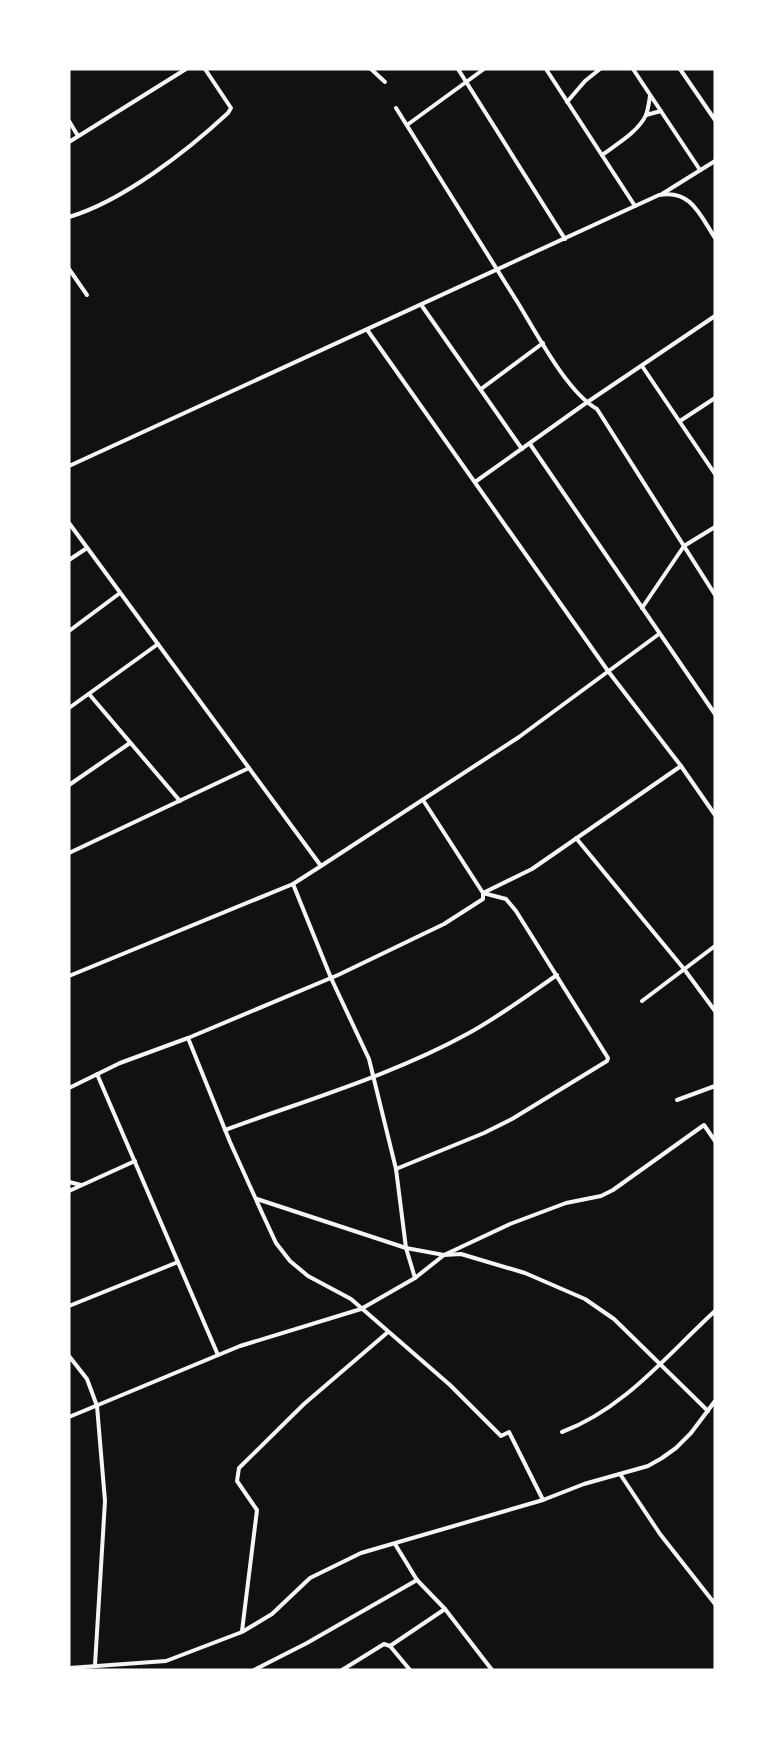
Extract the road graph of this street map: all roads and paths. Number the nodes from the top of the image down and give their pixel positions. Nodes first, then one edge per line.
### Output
1 (186, 69) edge
2 (205, 69) edge
3 (371, 69) edge
4 (458, 69) edge
5 (484, 69) edge
6 (546, 69) edge
7 (600, 69) edge
8 (633, 69) edge
9 (680, 69) edge
10 (384, 82) dead end
11 (466, 82) junction
12 (650, 95) junction
13 (567, 102) junction
14 (396, 108) dead end
15 (660, 111) junction
16 (646, 115) junction
17 (715, 120) edge
18 (69, 121) edge
19 (406, 124) junction
20 (78, 136) junction
21 (69, 142) edge
22 (602, 155) junction
23 (715, 161) edge
24 (700, 170) junction
25 (659, 195) junction
26 (635, 206) junction
27 (69, 217) edge
28 (715, 238) edge
29 (566, 239) junction
30 (69, 269) edge
31 (498, 271) junction
32 (87, 295) dead end
33 (422, 306) junction
34 (715, 316) edge
35 (368, 331) junction
36 (543, 343) junction
37 (642, 366) junction
38 (481, 389) junction
39 (715, 398) edge
40 (586, 403) junction
41 (680, 421) junction
42 (530, 444) junction
43 (522, 448) junction
44 (69, 466) edge
45 (715, 474) edge
46 (475, 482) junction
47 (69, 523) edge
48 (715, 526) edge
49 (684, 546) junction
50 (87, 548) junction
51 (69, 560) edge
52 (120, 592) junction
53 (715, 595) edge
54 (642, 608) junction
55 (69, 631) edge
56 (660, 634) junction
57 (158, 644) junction
58 (608, 671) junction
59 (88, 694) junction
60 (69, 708) edge
61 (714, 713) edge
62 (130, 743) junction
63 (681, 766) junction
64 (249, 768) junction
65 (69, 785) edge
66 (423, 800) junction
67 (180, 801) junction
68 (715, 815) edge
69 (576, 838) junction
70 (69, 853) edge
71 (321, 866) junction
72 (293, 884) junction
73 (483, 893) junction
74 (715, 946) edge
75 (684, 969) junction
76 (557, 975) junction
77 (69, 976) edge
78 (331, 978) junction
79 (642, 1001) dead end
80 (715, 1011) edge
81 (188, 1038) junction
82 (97, 1074) junction
83 (373, 1076) junction
84 (715, 1086) edge
85 (69, 1088) edge
86 (677, 1100) dead end
87 (225, 1130) junction
88 (715, 1141) edge
89 (135, 1161) junction
90 (396, 1168) junction
91 (69, 1182) edge
92 (82, 1185) junction
93 (69, 1191) edge
94 (256, 1198) junction
95 (406, 1248) junction
96 (444, 1255) junction
97 (178, 1262) junction
98 (415, 1278) junction
99 (69, 1306) edge
100 (362, 1309) junction
101 (715, 1311) edge
102 (388, 1332) junction
103 (218, 1355) junction
104 (69, 1356) edge
105 (659, 1365) junction
106 (715, 1401) edge
107 (97, 1406) junction
108 (708, 1411) junction
109 (69, 1417) edge
110 (562, 1432) dead end
111 (620, 1474) junction
112 (543, 1500) junction
113 (395, 1544) junction
114 (417, 1580) junction
115 (715, 1604) edge
116 (445, 1609) junction
117 (242, 1632) junction
118 (390, 1646) junction
119 (120, 1664) junction
120 (95, 1665) junction
121 (69, 1668) edge
122 (121, 1670) edge
123 (254, 1670) edge
124 (342, 1670) edge
125 (410, 1670) edge
126 (492, 1670) edge

1 - 20 street
2 - 27 street
3 - 10 street
4 - 11 street
5 - 11 street
6 - 13 street
7 - 13 street
8 - 12 street
9 - 17 street
11 - 19 street
11 - 29 street
12 - 15 street
12 - 16 street
13 - 22 street
14 - 19 street
15 - 16 street
15 - 24 street
16 - 22 street
18 - 20 street
19 - 31 street
20 - 21 street
22 - 26 street
23 - 24 street
24 - 25 street
25 - 26 street
25 - 28 street
26 - 29 street
29 - 31 street
30 - 32 street
31 - 33 street
31 - 36 street
33 - 35 street
33 - 38 street
34 - 37 street
35 - 44 street
35 - 46 street
36 - 38 street
36 - 40 street
37 - 40 street
37 - 41 street
38 - 43 street
39 - 41 street
40 - 42 street
40 - 49 street
41 - 45 street
42 - 43 street
42 - 54 street
43 - 46 street
46 - 58 street
47 - 50 street
48 - 49 street
49 - 53 street
49 - 54 street
50 - 51 street
50 - 52 street
52 - 55 street
52 - 57 street
54 - 56 street
56 - 58 street
56 - 61 street
57 - 59 street
57 - 64 street
58 - 63 street
58 - 66 street
59 - 60 street
59 - 62 street
62 - 65 street
62 - 67 street
63 - 68 street
63 - 69 street
64 - 67 street
64 - 71 street
66 - 71 street
66 - 73 street
67 - 70 street
69 - 73 street
69 - 75 street
71 - 72 street
72 - 77 street
72 - 78 street
73 - 76 street
73 - 78 street
74 - 75 street
75 - 79 street
75 - 80 street
76 - 83 street
76 - 90 street
78 - 81 street
78 - 83 street
81 - 82 street
81 - 87 street
82 - 85 street
82 - 89 street
83 - 87 street
83 - 90 street
84 - 86 street
87 - 94 street
88 - 96 street
89 - 92 street
89 - 97 street
90 - 95 street
91 - 92 street
92 - 93 street
94 - 95 street
94 - 100 street
95 - 96 street
95 - 98 street
96 - 98 street
96 - 105 street
97 - 99 street
97 - 103 street
98 - 100 street
100 - 102 street
100 - 103 street
101 - 105 street
102 - 112 street
102 - 117 street
103 - 107 street
104 - 107 street
105 - 108 street
105 - 110 street
106 - 108 street
107 - 109 street
107 - 120 street
108 - 111 street
111 - 112 street
111 - 115 street
112 - 113 street
113 - 114 street
113 - 117 street
114 - 116 street
114 - 123 street
116 - 118 street
116 - 126 street
117 - 119 street
118 - 124 street
118 - 125 street
119 - 120 street
119 - 122 street
120 - 121 street

